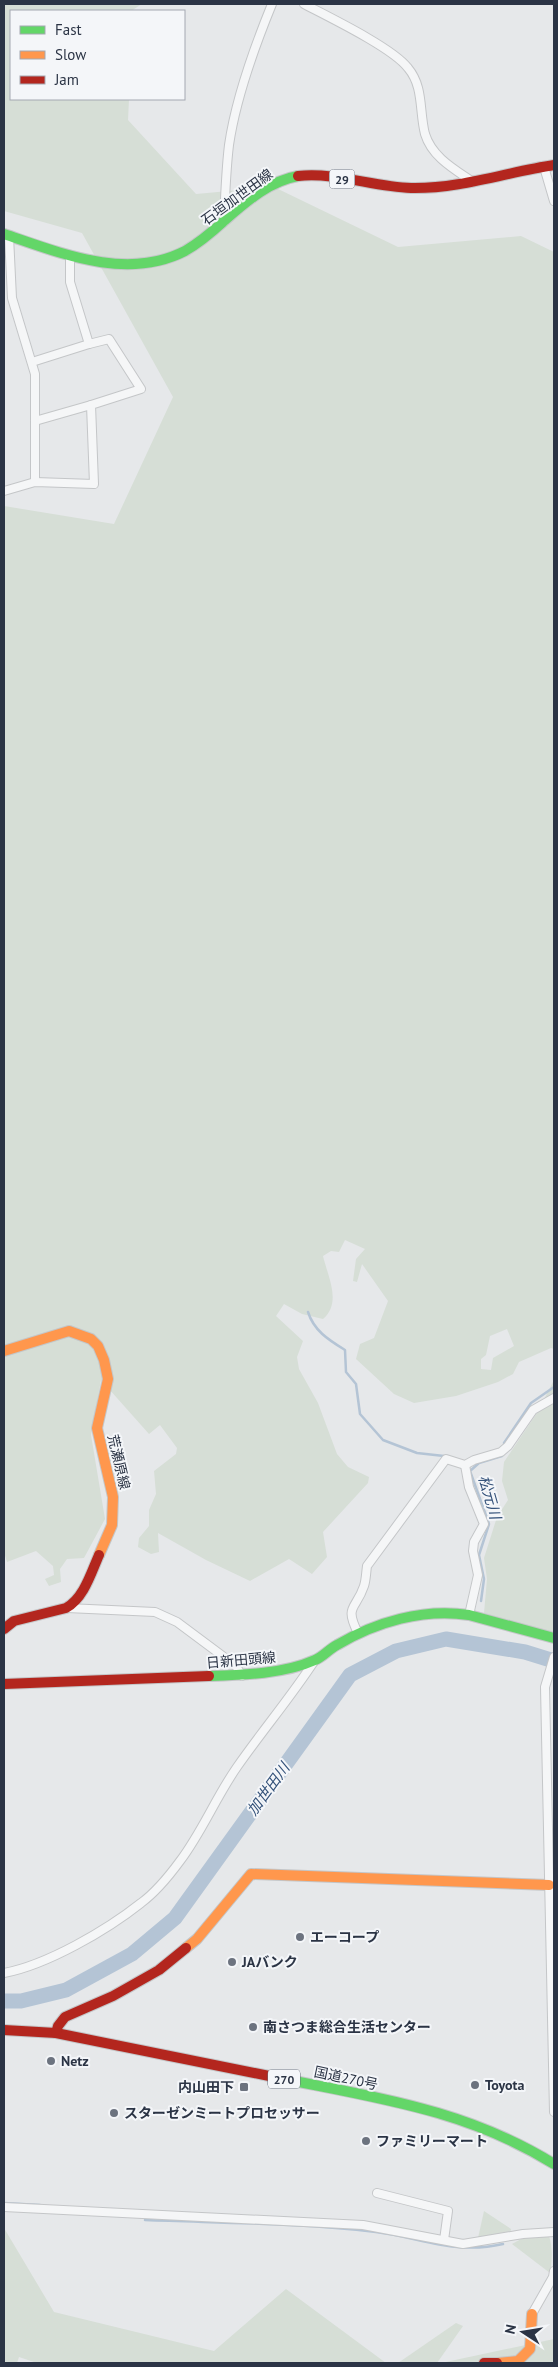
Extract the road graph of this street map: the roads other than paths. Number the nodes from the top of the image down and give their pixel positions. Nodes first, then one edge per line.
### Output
1 (272, 4) edge
2 (304, 4) edge
3 (549, 166) edge
4 (474, 183) junction
5 (554, 201) edge
6 (224, 222) junction
7 (7, 235) edge
8 (70, 256) junction
9 (89, 344) junction
10 (32, 362) junction
11 (91, 405) junction
12 (35, 421) junction
13 (35, 482) junction
14 (4, 491) edge
15 (4, 1351) edge
16 (554, 1398) edge
17 (465, 1465) junction
18 (66, 1608) junction
19 (469, 1615) junction
20 (4, 1629) edge
21 (358, 1633) junction
22 (554, 1638) edge
23 (554, 1656) edge
24 (315, 1660) junction
25 (242, 1676) junction
26 (4, 1684) edge
27 (549, 1885) junction
28 (4, 1973) edge
29 (4, 2030) edge
30 (56, 2033) junction
31 (554, 2112) edge
32 (554, 2164) edge
33 (377, 2193) dead end
34 (4, 2207) edge
35 (554, 2232) edge
36 (444, 2240) junction
37 (554, 2271) edge
38 (532, 2314) joint
39 (484, 2363) edge
40 (497, 2363) edge

1 - 6 street
2 - 4 street
3 - 4 main road, 石垣加世田線 / 29
3 - 5 street
4 - 6 main road, 石垣加世田線 / 29
6 - 8 main road, 石垣加世田線 / 29
7 - 8 main road, 石垣加世田線 / 29
7 - 10 street
8 - 9 street
9 - 10 street
9 - 11 street
10 - 12 street
11 - 12 street
11 - 13 street
12 - 13 street
13 - 14 street
15 - 18 main road, 荒瀬原線
16 - 17 street
17 - 19 street
17 - 21 street
18 - 20 main road
18 - 25 street
19 - 21 main road, 日新田頭線
19 - 22 main road, 日新田頭線
21 - 24 main road, 日新田頭線
23 - 27 street
24 - 25 main road, 日新田頭線
24 - 28 street
25 - 26 main road, 日新田頭線
27 - 30 main road
27 - 31 street
29 - 30 main road, 国道270号 / 270
30 - 32 main road, 国道270号 / 270
33 - 36 street
34 - 36 street
35 - 36 street
37 - 38 street
38 - 40 main road
39 - 40 main road

